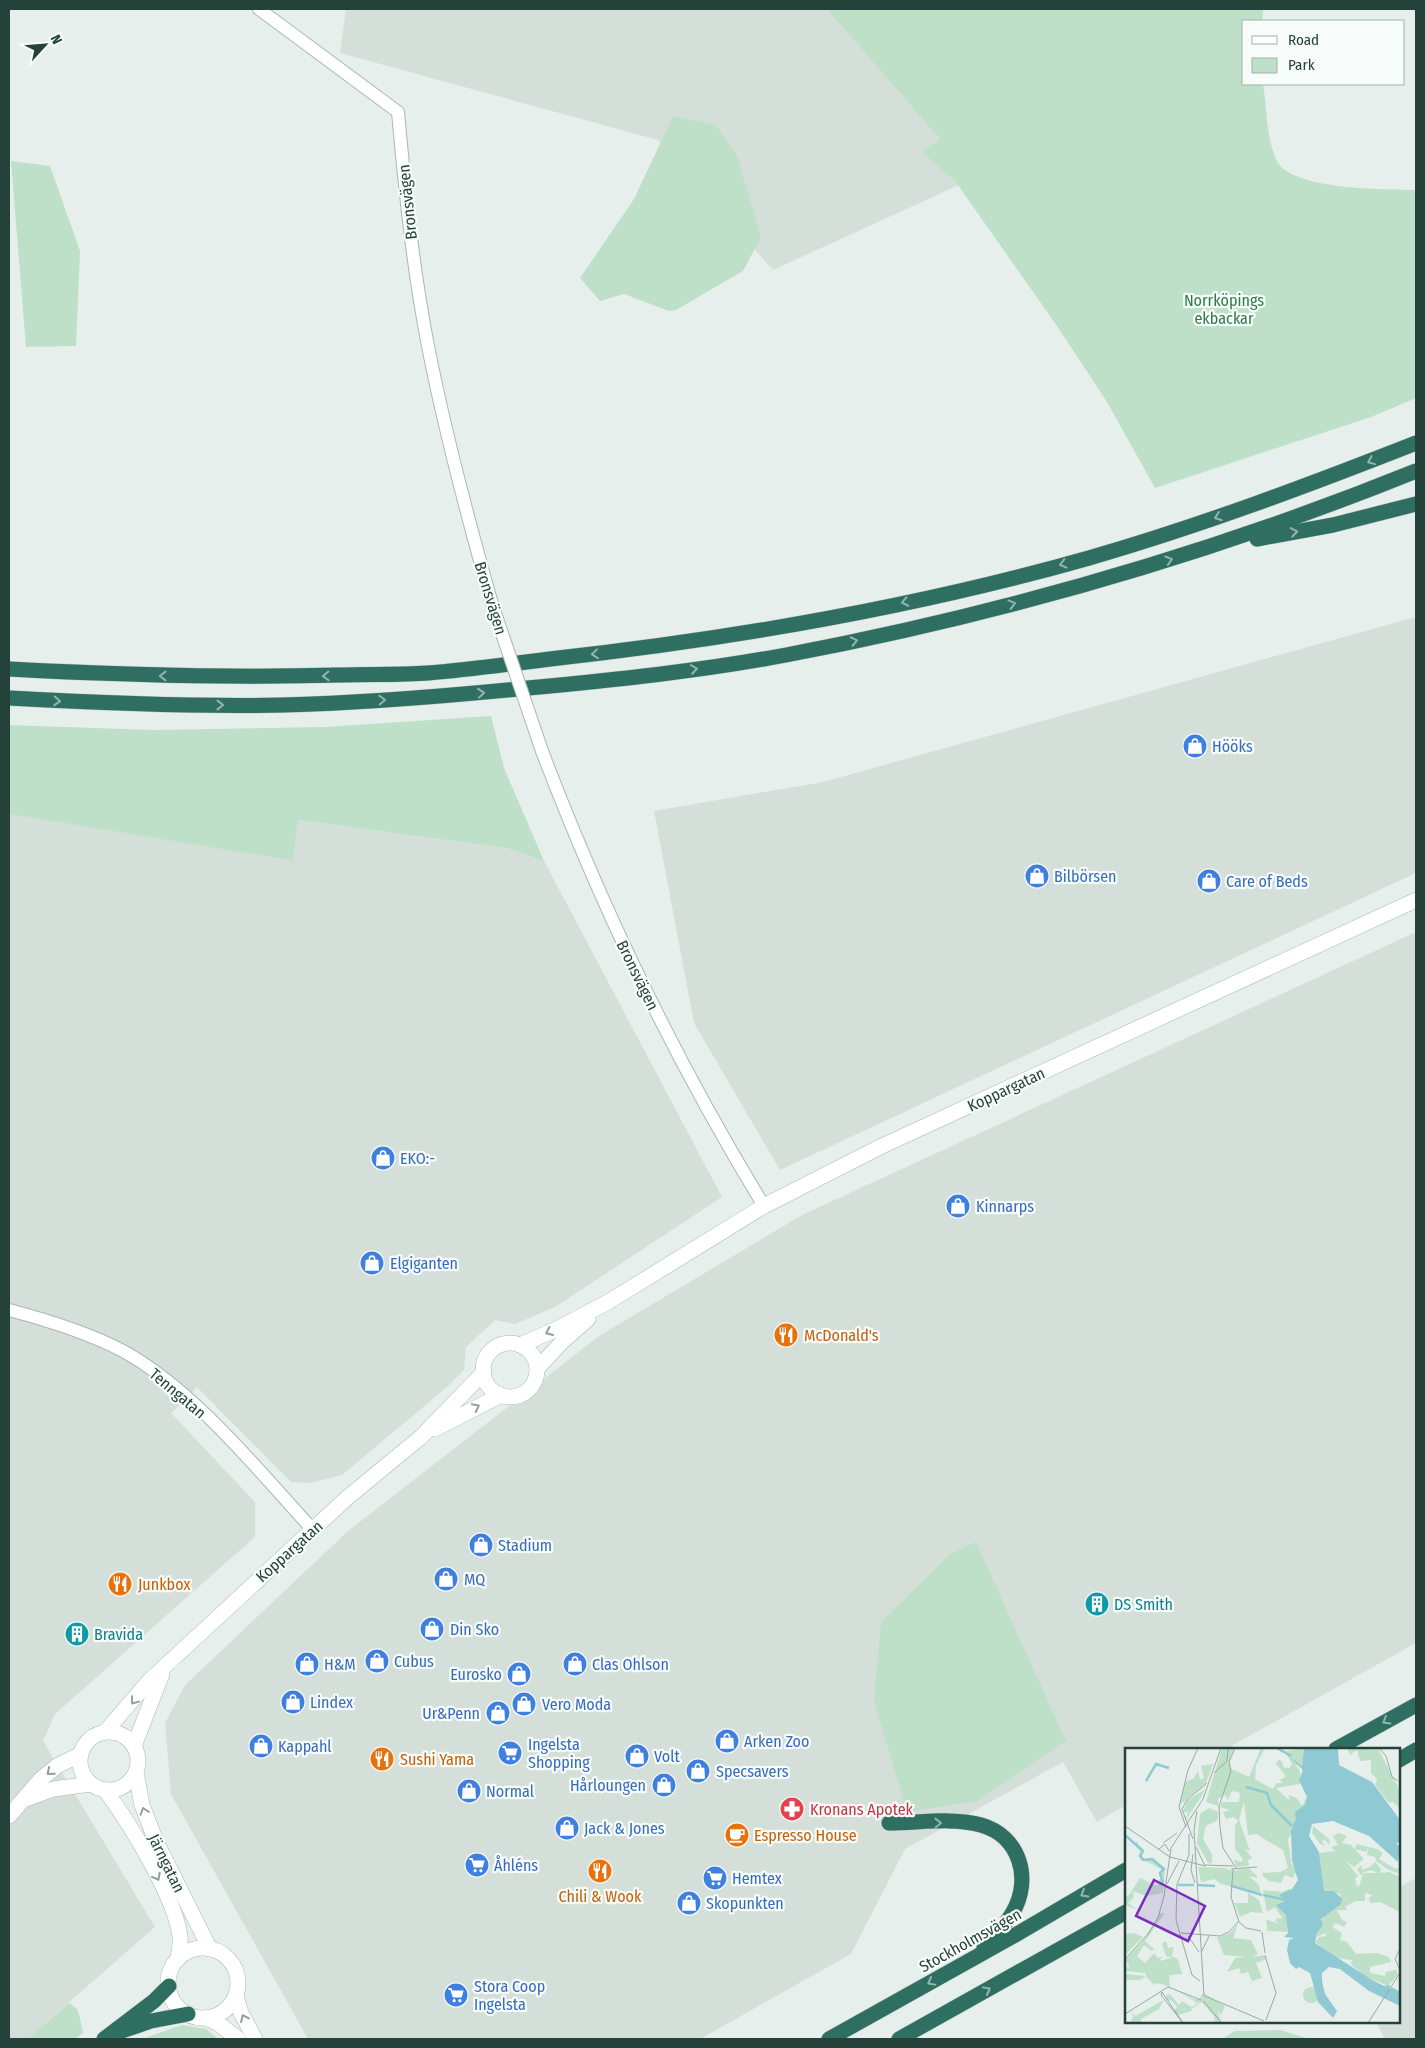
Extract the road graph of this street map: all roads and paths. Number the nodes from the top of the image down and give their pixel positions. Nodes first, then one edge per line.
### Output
1 (259, 9) edge
2 (1416, 443) edge
3 (1416, 471) edge
4 (1416, 504) edge
5 (1211, 547) junction
6 (9, 669) edge
7 (9, 698) edge
8 (1416, 900) edge
9 (764, 1206) junction
10 (608, 1302) junction
11 (9, 1310) edge
12 (520, 1345) junction
13 (537, 1369) junction
14 (484, 1372) junction
15 (501, 1395) junction
16 (421, 1437) junction
17 (313, 1530) junction
18 (163, 1670) junction
19 (1416, 1705) edge
20 (105, 1732) junction
21 (134, 1746) junction
22 (1338, 1748) edge
23 (1416, 1750) edge
24 (81, 1754) junction
25 (1400, 1759) edge
26 (136, 1773) junction
27 (90, 1784) junction
28 (105, 1790) junction
29 (26, 1799) junction
30 (9, 1816) edge
31 (889, 1823) dead end
32 (1125, 1871) edge
33 (1125, 1913) edge
34 (210, 1949) junction
35 (973, 1958) junction
36 (178, 1959) junction
37 (169, 1986) junction
38 (236, 1996) junction
39 (188, 2014) junction
40 (206, 2018) junction
41 (107, 2038) edge
42 (238, 2039) edge
43 (256, 2039) edge
44 (829, 2039) edge
45 (899, 2039) edge

1 - 9 street, Bronsvägen, bridge
2 -> 6 highway
3 - 5 highway
5 -> 4 highway
7 -> 5 highway
8 - 9 street, Koppargatan
9 - 10 street, Koppargatan
10 -> 12 street, Koppargatan
10 - 13 street, Koppargatan
11 - 17 street, Tenngatan
12 - 13 street
12 - 14 street
13 - 15 street
14 - 15 street
14 - 16 street, Koppargatan
16 -> 15 street, Koppargatan
16 - 17 street, Koppargatan
17 - 18 street, Koppargatan
18 -> 20 street, Koppargatan
18 - 21 street, Koppargatan
19 -> 22 highway
20 - 21 street
20 - 24 street
21 - 26 street
23 - 25 highway
24 - 27 street
24 -> 29 street
26 - 28 street
34 -> 26 street, Järngatan
27 - 28 street
27 - 29 street
28 -> 36 street, Järngatan
29 - 30 street
31 -> 35 highway
32 -> 35 highway, Stockholmsvägen
45 -> 33 highway
34 - 36 street
34 - 38 street
35 -> 44 highway, Stockholmsvägen
36 - 37 street
37 - 39 street
37 - 41 highway
38 - 40 street
43 -> 38 street
39 - 40 street
39 - 41 highway
40 - 42 street

